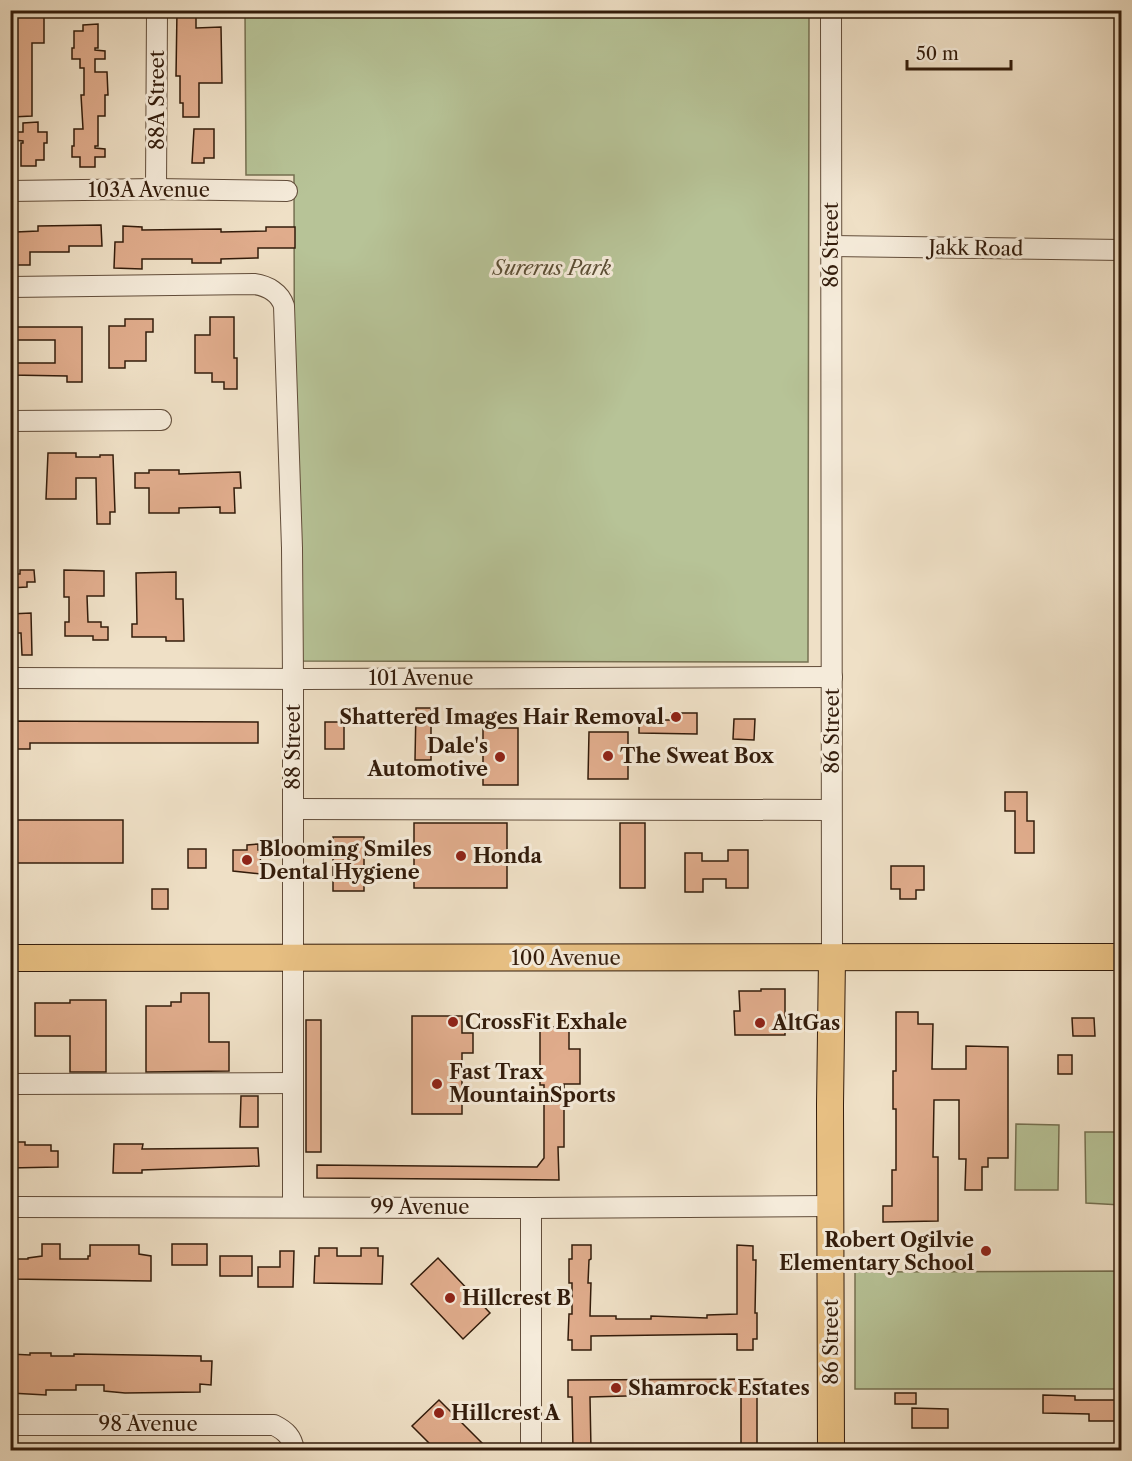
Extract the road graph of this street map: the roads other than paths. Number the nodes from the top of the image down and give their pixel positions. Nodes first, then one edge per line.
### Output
1 (157, 10) edge
2 (831, 10) edge
3 (156, 189) junction
4 (10, 190) edge
5 (286, 191) dead end
6 (831, 246) junction
7 (1122, 250) edge
8 (10, 287) edge
9 (162, 420) dead end
10 (10, 421) edge
11 (832, 677) junction
12 (10, 678) edge
13 (293, 679) junction
14 (293, 808) junction
15 (831, 810) junction
16 (1122, 957) edge
17 (10, 958) edge
18 (832, 958) junction
19 (293, 959) junction
20 (292, 1083) junction
21 (10, 1084) edge
22 (830, 1206) junction
23 (10, 1207) edge
24 (293, 1207) junction
25 (531, 1208) junction
26 (10, 1425) edge
27 (294, 1450) edge
28 (531, 1450) edge
29 (831, 1450) edge

1 - 3 street, 88A Street
2 - 6 street, 86 Street
3 - 4 street, 103A Avenue
3 - 5 street, 103A Avenue
6 - 7 street, Jakk Road
6 - 11 street, 86 Street
8 - 13 street, 88 Street
9 - 10 street
11 - 13 street, 101 Avenue
11 - 15 street, 86 Street
12 - 13 street, 101 Avenue
13 - 14 street, 88 Street
14 - 15 street
14 - 19 street, 88 Street
15 - 18 street, 86 Street
16 - 18 main road, 100 Avenue
17 - 19 main road, 100 Avenue
18 - 19 main road, 100 Avenue
18 - 22 main road, 86 Street
19 - 20 street, 88 Street
20 - 21 street
20 - 24 street, 88 Street
22 - 25 street, 99 Avenue
22 - 29 main road, 86 Street
23 - 24 street, 99 Avenue
24 - 25 street, 99 Avenue
25 - 28 street
26 - 27 street, 98 Avenue

